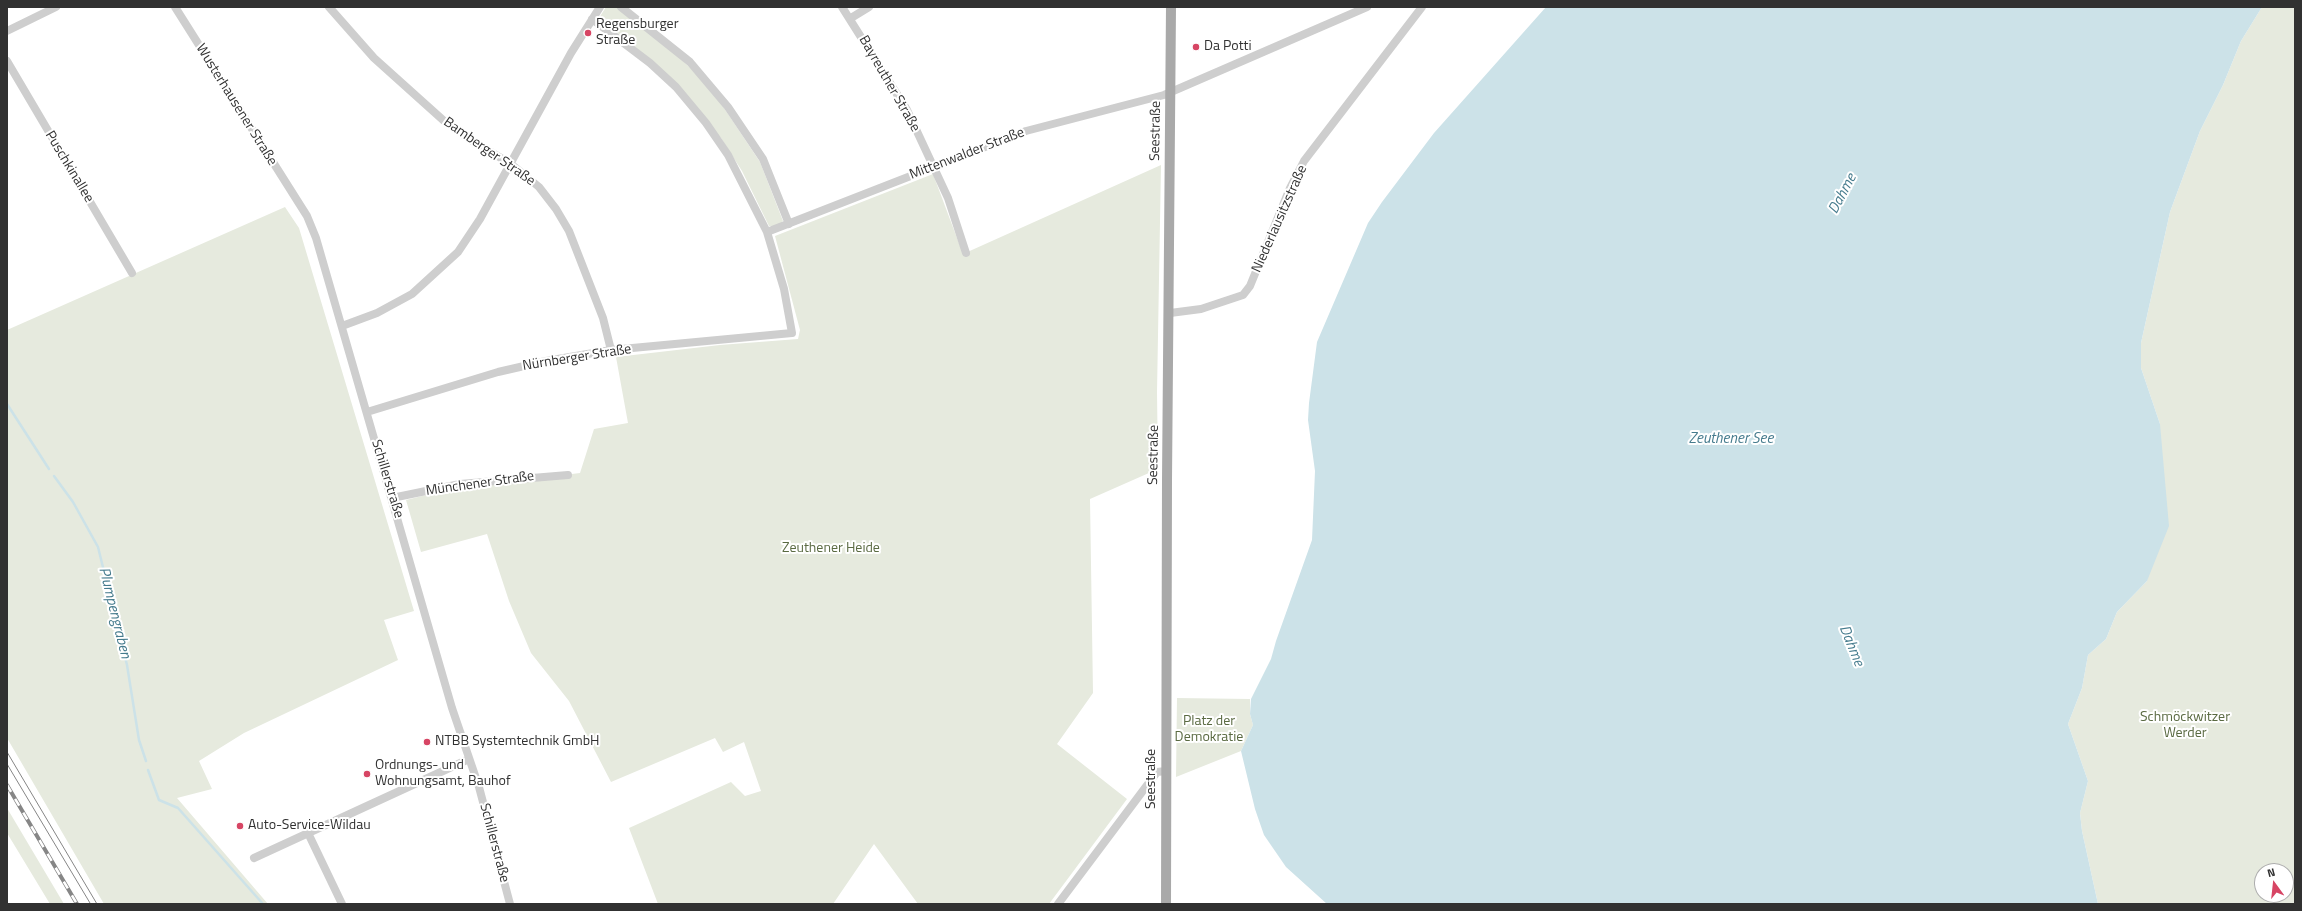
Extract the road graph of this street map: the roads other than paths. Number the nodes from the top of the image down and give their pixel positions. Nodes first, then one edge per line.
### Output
1 (56, 7) edge
2 (174, 7) edge
3 (329, 7) edge
4 (600, 7) edge
5 (621, 7) edge
6 (842, 7) edge
7 (869, 7) edge
8 (1171, 7) edge
9 (1367, 7) edge
10 (1422, 7) edge
11 (850, 18) junction
12 (592, 19) junction
13 (7, 31) edge
14 (7, 61) edge
15 (1171, 92) junction
16 (510, 164) junction
17 (934, 167) junction
18 (297, 202) joint
19 (789, 224) junction
20 (767, 232) junction
21 (966, 253) dead end
22 (132, 273) dead end
23 (1170, 313) junction
24 (342, 326) junction
25 (611, 350) junction
26 (367, 412) junction
27 (568, 475) dead end
28 (392, 498) junction
29 (469, 759) junction
30 (1166, 771) junction
31 (308, 832) junction
32 (254, 858) dead end
33 (342, 904) edge
34 (510, 904) edge
35 (1058, 904) edge
36 (1166, 904) edge

1 - 13 street
2 - 18 street, Wusterhausener Straße
3 - 16 street, Bamberger Straße
4 - 12 street
5 - 19 street
6 - 11 street, Bayreuther Straße
7 - 11 street
8 - 15 main road, Seestraße
9 - 15 street, Mittenwalder Straße
10 - 23 street, Niederlausitzstraße
11 - 17 street, Bayreuther Straße
12 - 16 street
12 - 20 street
14 - 22 street, Puschkinallee
15 - 17 street, Mittenwalder Straße
15 - 23 main road, Seestraße
16 - 24 street
16 - 25 street, Bamberger Straße
17 - 19 street, Mittenwalder Straße
17 - 21 street, Bayreuther Straße
18 - 24 street, Schillerstraße
19 - 20 street, Mittenwalder Straße
20 - 25 street, Nürnberger Straße
23 - 30 main road, Seestraße
24 - 26 street, Schillerstraße
25 - 26 street, Nürnberger Straße
26 - 28 street, Schillerstraße
27 - 28 street, Münchener Straße
28 - 29 street, Schillerstraße
29 - 31 street
29 - 34 street, Schillerstraße
30 - 35 street
30 - 36 main road, Seestraße
31 - 32 street
31 - 33 street

